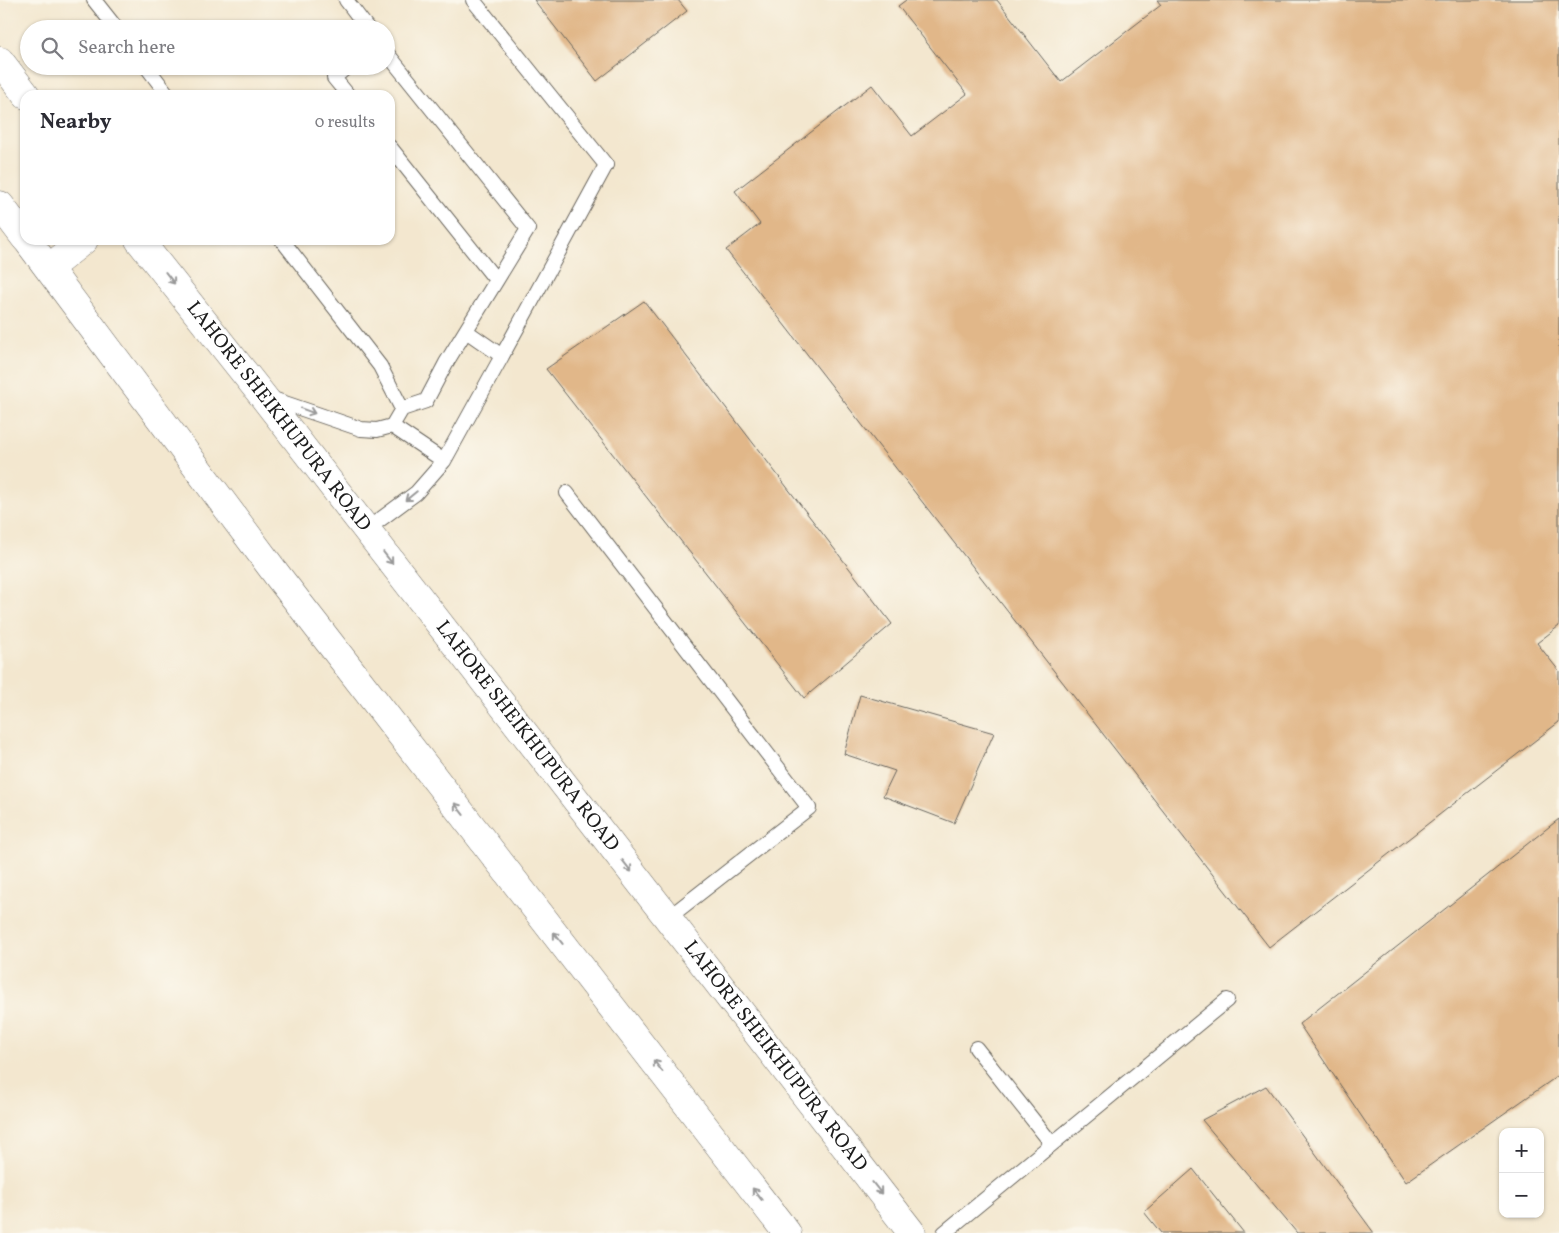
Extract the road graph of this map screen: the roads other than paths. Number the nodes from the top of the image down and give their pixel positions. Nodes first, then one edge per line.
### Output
1 (94, 0) edge
2 (346, 0) edge
3 (473, 0) edge
4 (109, 20) edge
5 (361, 20) edge
6 (0, 61) edge
7 (395, 63) edge
8 (153, 75) edge
9 (338, 75) edge
10 (22, 90) edge
11 (164, 90) edge
12 (344, 90) edge
13 (395, 154) edge
14 (0, 206) edge
15 (20, 231) edge
16 (31, 245) edge
17 (78, 245) edge
18 (143, 245) edge
19 (286, 245) edge
20 (49, 268) junction
21 (496, 280) junction
22 (466, 331) junction
23 (502, 356) junction
24 (262, 395) junction
25 (402, 409) junction
26 (392, 426) junction
27 (444, 461) junction
28 (567, 493) dead end
29 (366, 530) junction
30 (668, 918) junction
31 (1227, 1000) dead end
32 (976, 1048) dead end
33 (1052, 1144) junction
34 (787, 1233) edge
35 (912, 1233) edge
36 (944, 1233) edge

1 - 4 lane
2 - 5 lane
3 - 23 lane
6 - 10 highway
7 - 21 lane
8 - 11 lane
9 - 12 lane
13 - 21 lane
14 - 15 highway
16 - 20 highway
17 - 20 highway
18 -> 24 highway, LAHORE SHEIKHUPURA ROAD
19 - 25 lane
34 -> 20 highway
21 - 22 lane
22 - 23 lane
22 - 25 lane
23 - 27 lane
24 -> 26 lane
24 - 29 highway, LAHORE SHEIKHUPURA ROAD
25 - 26 lane
26 - 27 lane
27 -> 29 lane
28 - 30 lane
29 -> 30 highway, LAHORE SHEIKHUPURA ROAD
30 -> 35 highway, LAHORE SHEIKHUPURA ROAD
31 - 33 lane
32 - 33 lane
33 - 36 lane

